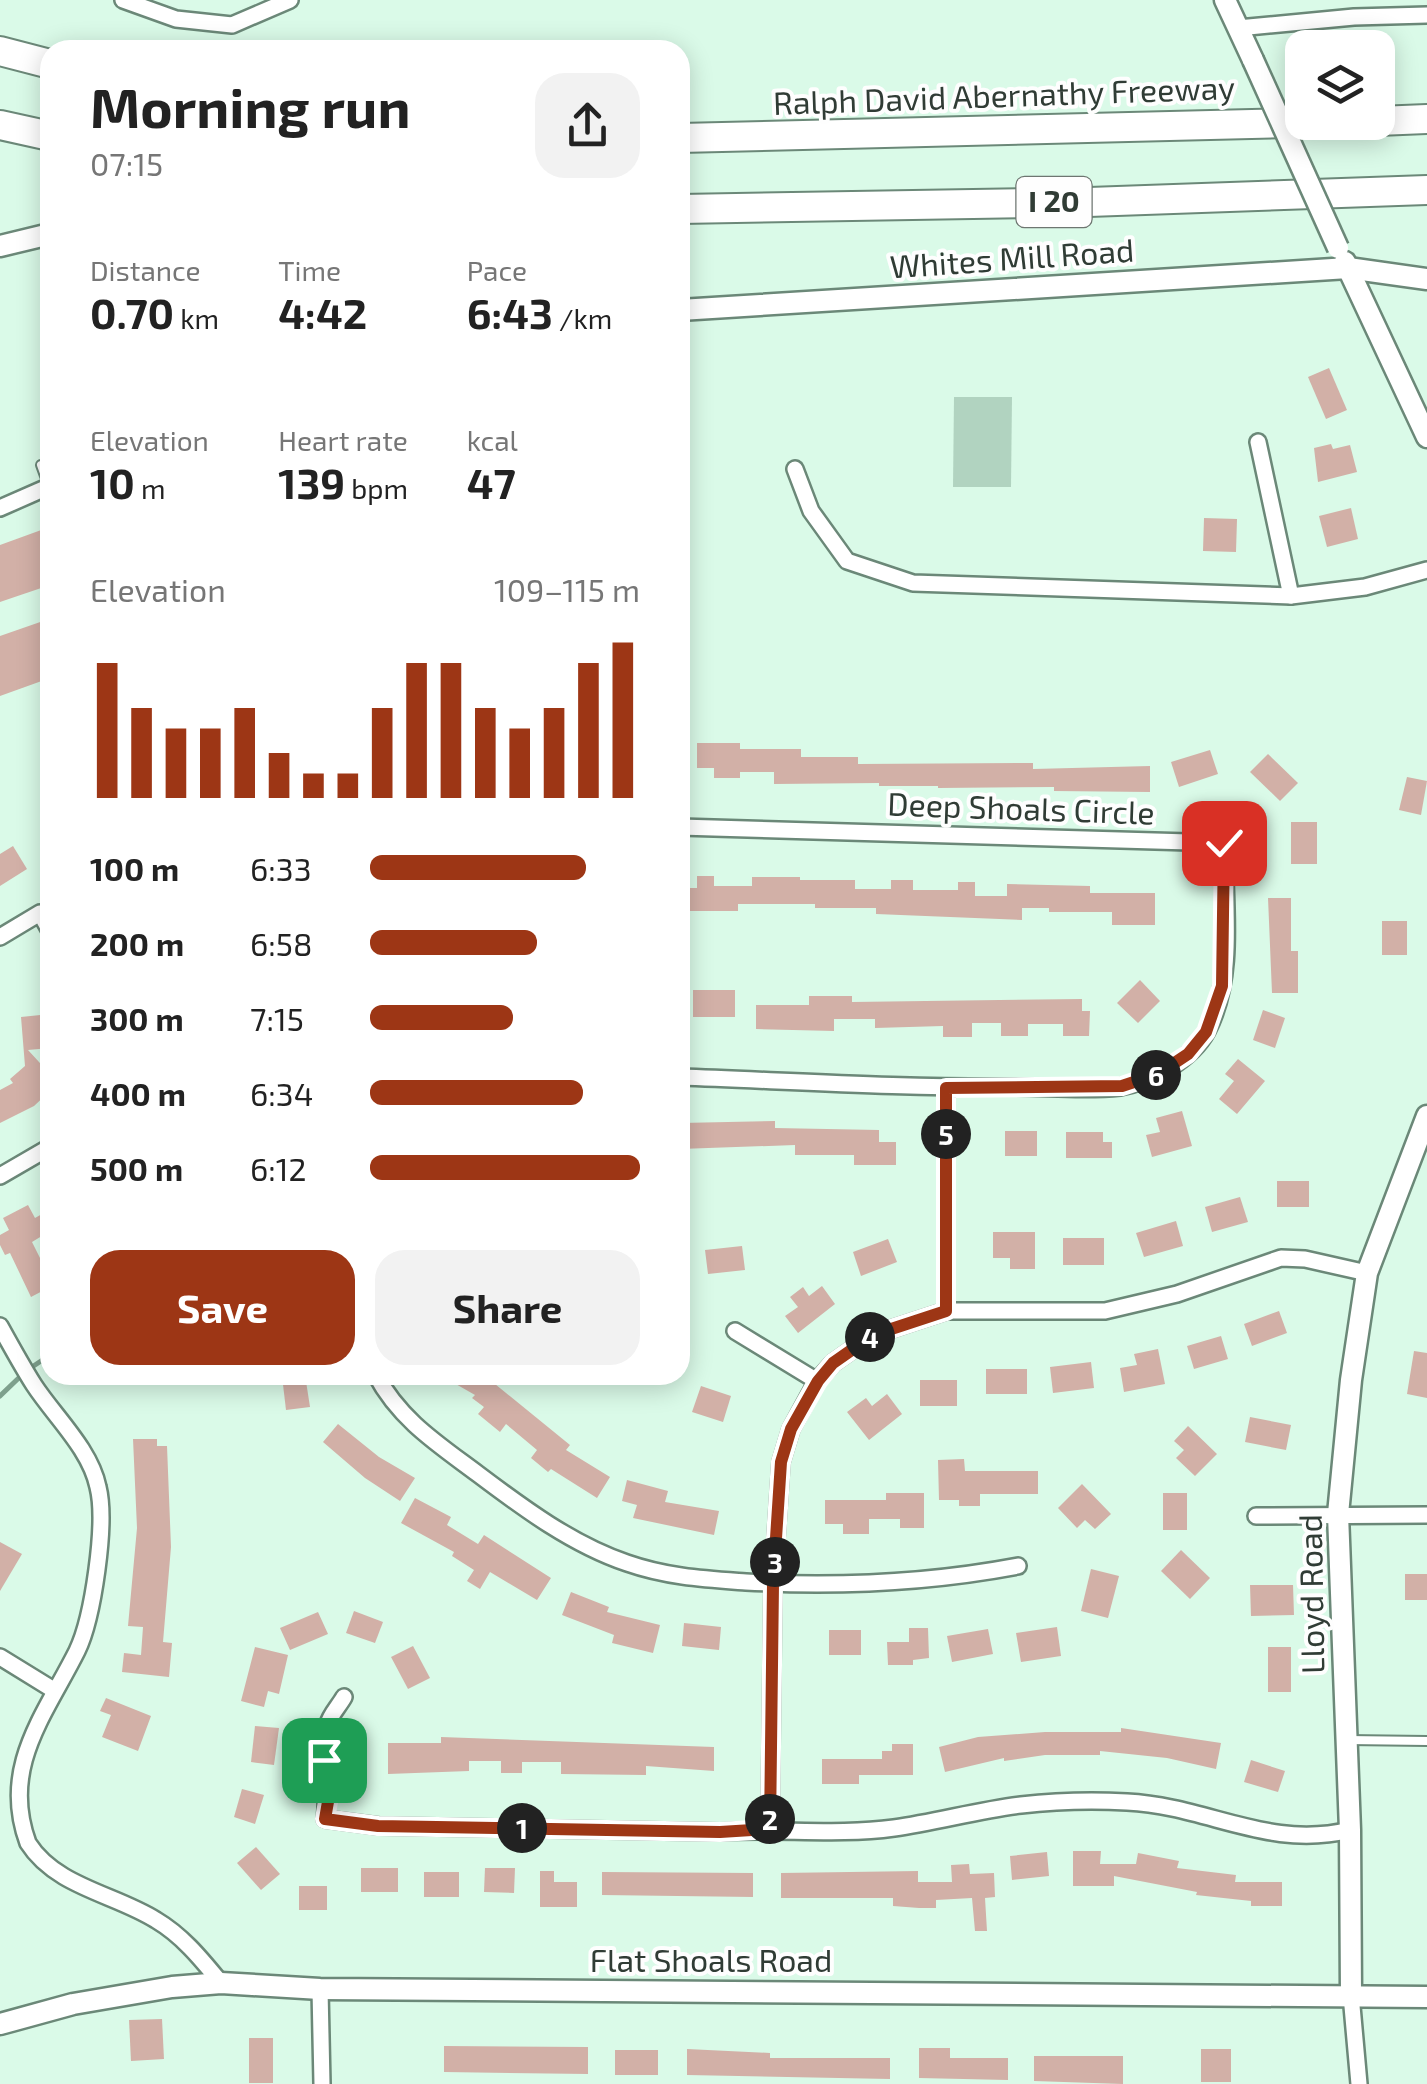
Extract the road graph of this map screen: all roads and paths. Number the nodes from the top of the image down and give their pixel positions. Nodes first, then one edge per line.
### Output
1 (123, 0) edge
2 (290, 0) edge
3 (1225, 0) edge
4 (1427, 14) edge
5 (1238, 28) junction
6 (0, 52) edge
7 (40, 62) edge
8 (1427, 120) edge
9 (1395, 121) edge
10 (1285, 123) edge
11 (0, 126) edge
12 (40, 134) edge
13 (690, 138) edge
14 (1427, 190) edge
15 (690, 209) edge
16 (40, 236) edge
17 (0, 246) edge
18 (1348, 268) junction
19 (1427, 279) edge
20 (690, 309) edge
21 (1427, 437) edge
22 (1258, 442) dead end
23 (796, 469) dead end
24 (40, 490) edge
25 (0, 508) edge
26 (1427, 570) edge
27 (1292, 596) junction
28 (690, 827) edge
29 (40, 912) edge
30 (0, 936) edge
31 (690, 1078) edge
32 (946, 1088) junction
33 (1427, 1116) edge
34 (40, 1153) edge
35 (0, 1176) edge
36 (1367, 1273) junction
37 (946, 1311) junction
38 (0, 1326) edge
39 (735, 1331) dead end
40 (818, 1381) junction
41 (381, 1385) edge
42 (1338, 1514) junction
43 (1256, 1516) dead end
44 (1427, 1516) edge
45 (1018, 1566) dead end
46 (773, 1584) junction
47 (0, 1657) edge
48 (52, 1689) junction
49 (344, 1698) dead end
50 (1347, 1740) junction
51 (1427, 1741) edge
52 (770, 1829) junction
53 (1350, 1830) junction
54 (221, 1983) junction
55 (320, 1989) junction
56 (1352, 1995) junction
57 (1427, 1997) edge
58 (0, 2024) edge
59 (322, 2084) edge
60 (1359, 2084) edge

1 - 2 street
3 - 5 street
4 - 5 street
5 - 18 street, bridge
6 - 7 highway
8 - 9 highway
10 - 13 highway, Ralph David Abernathy Freeway / I 20
11 - 12 highway
14 - 15 highway, I 20
16 - 17 street
18 - 19 street, Whites Mill Road
18 - 20 street, Whites Mill Road
18 - 21 street
22 - 27 street
23 - 27 street
24 - 25 street
26 - 27 street
28 - 32 street, Deep Shoals Circle
29 - 30 street
31 - 32 street, Deep Shoals Circle
32 - 37 street
33 - 36 street, Lloyd Road
34 - 35 street
36 - 37 street
36 - 42 street, Lloyd Road
37 - 40 street
38 - 48 street
39 - 40 street
40 - 46 street
41 - 46 street
42 - 43 street
42 - 44 street
42 - 50 street, Lloyd Road
45 - 46 street
46 - 52 street
47 - 48 street
48 - 54 street
49 - 52 street
50 - 51 lane
50 - 53 street, Lloyd Road
52 - 53 street
53 - 56 street, Lloyd Road
54 - 55 street, Flat Shoals Road
54 - 58 street, Flat Shoals Road
55 - 56 street, Flat Shoals Road
55 - 59 street
56 - 57 street, Flat Shoals Road
56 - 60 street, Lloyd Road

